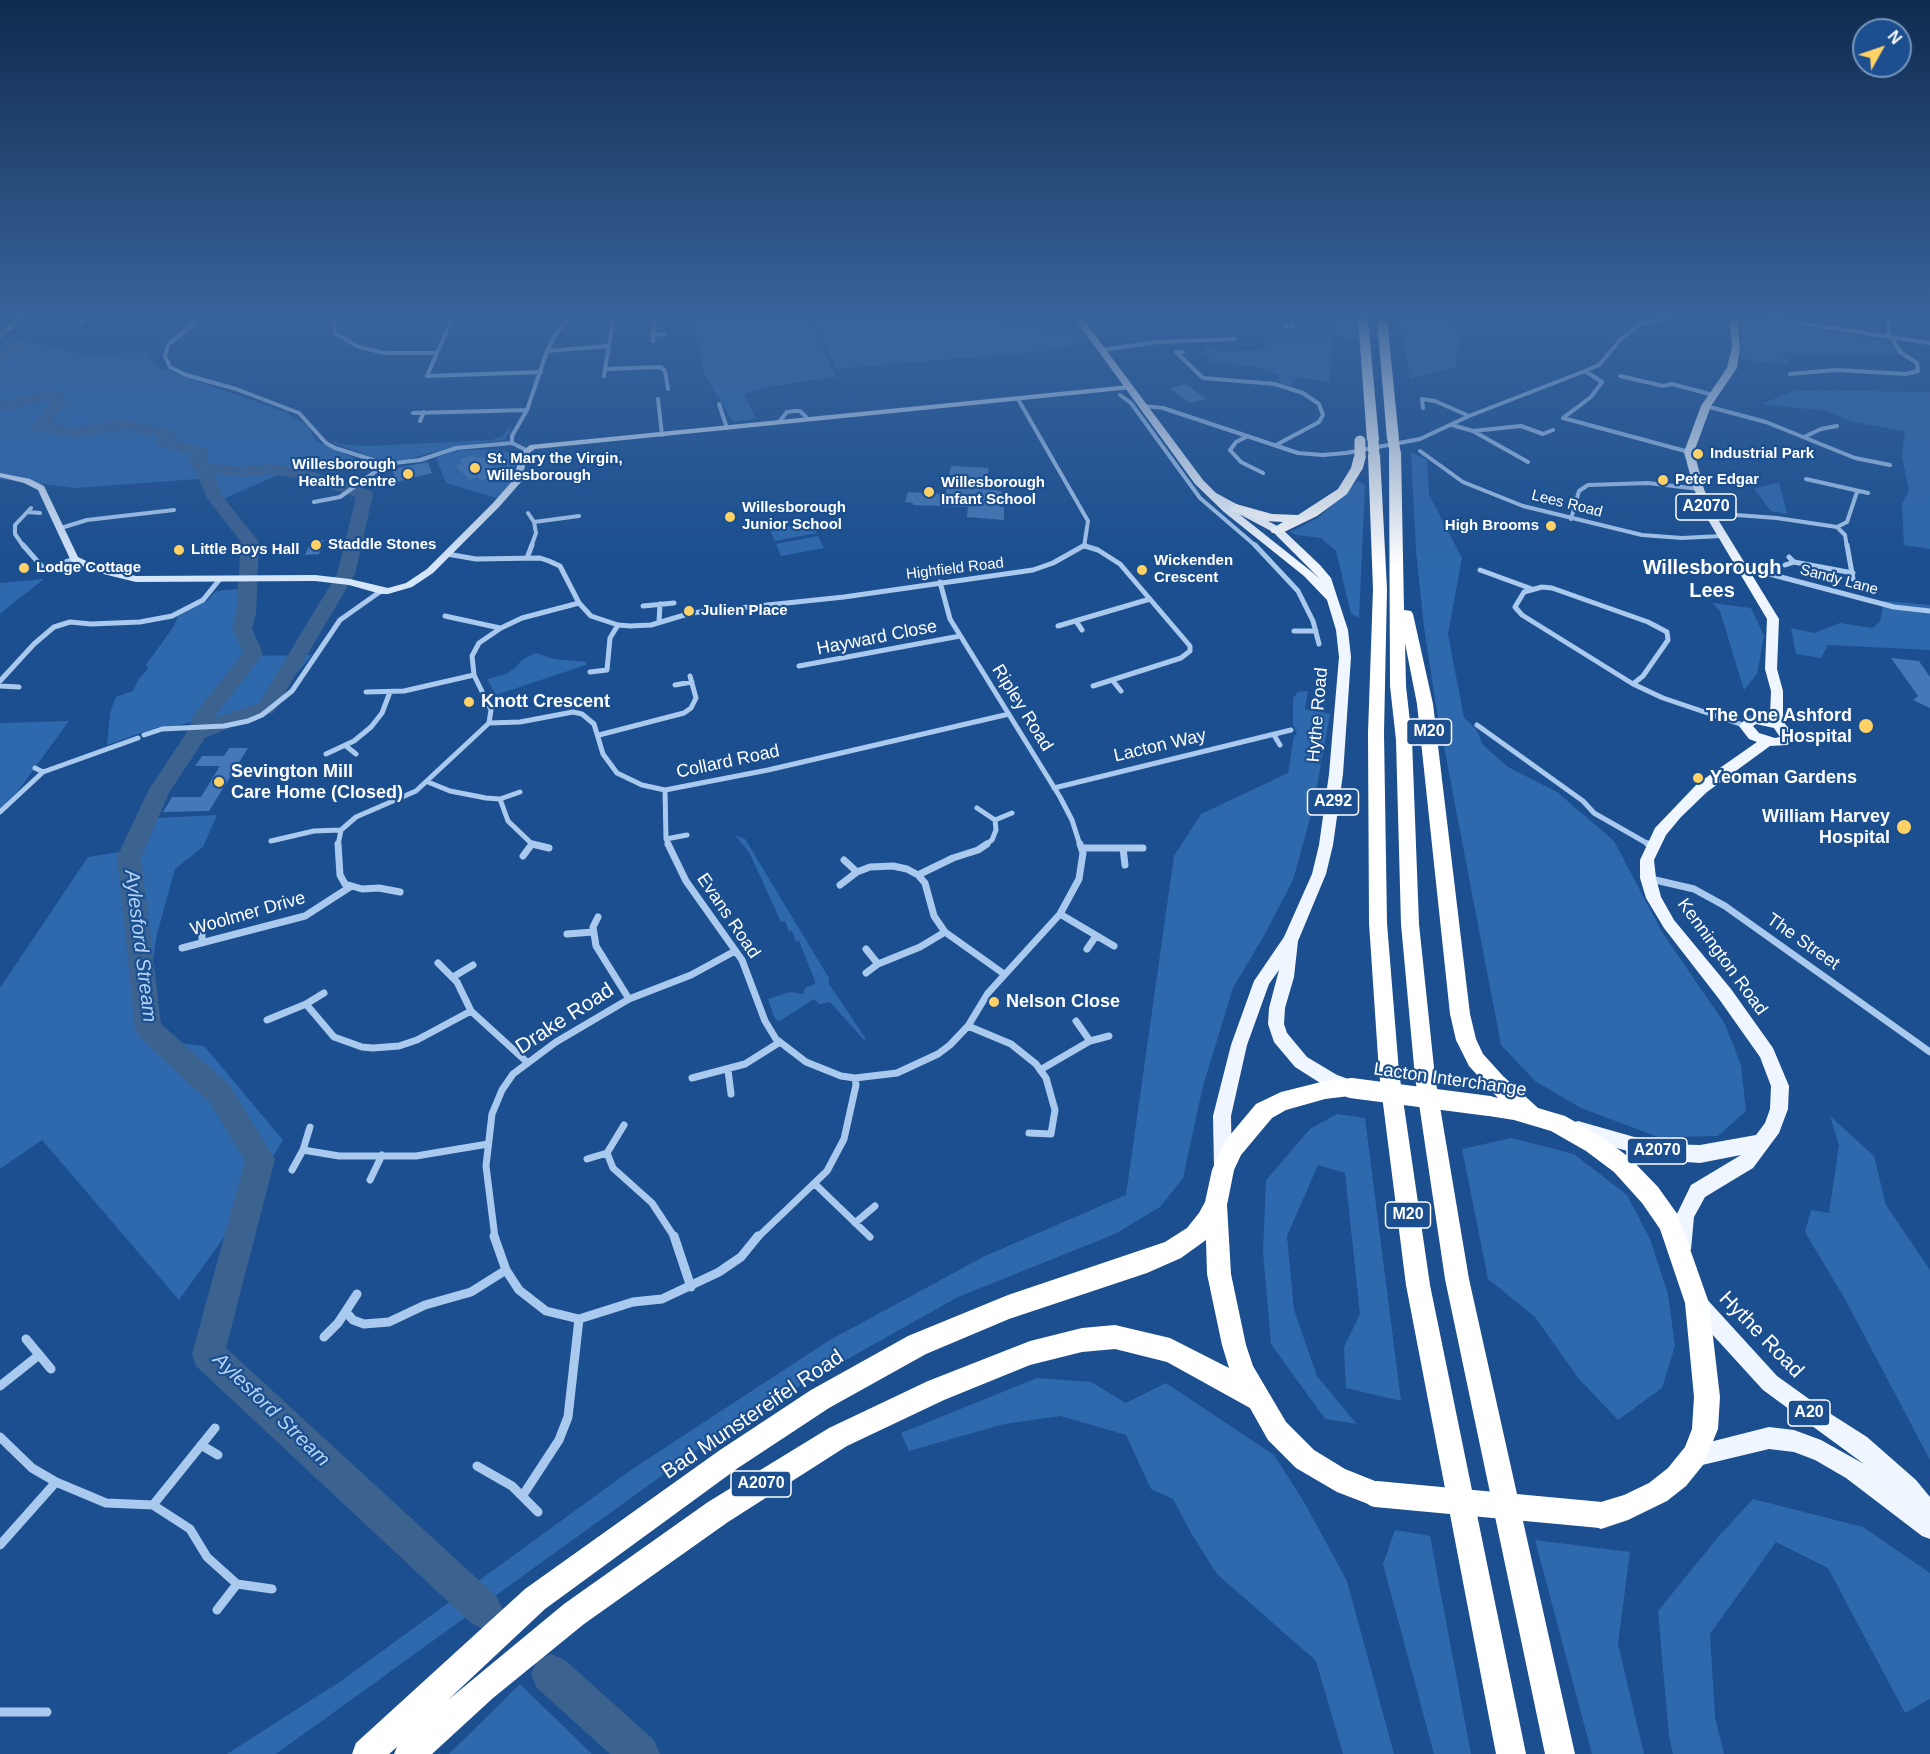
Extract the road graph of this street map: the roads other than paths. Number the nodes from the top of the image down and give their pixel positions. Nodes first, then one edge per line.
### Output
1 (267, 401) edge
2 (530, 401) edge
3 (658, 401) edge
4 (999, 401) edge
5 (1019, 401) edge
6 (1129, 401) edge
7 (1140, 401) edge
8 (1314, 401) edge
9 (1363, 401) edge
10 (1390, 401) edge
11 (1422, 401) edge
12 (1437, 401) edge
13 (1508, 401) edge
14 (1586, 401) edge
15 (1709, 401) edge
16 (719, 404) dead end
17 (1144, 406) junction
18 (1706, 406) junction
19 (1423, 408) dead end
20 (527, 410) junction
21 (424, 412) junction
22 (413, 413) dead end
23 (1469, 416) junction
24 (420, 421) dead end
25 (1158, 425) junction
26 (1452, 425) junction
27 (1146, 426) junction
28 (1837, 426) dead end
29 (727, 428) junction
30 (1826, 428) junction
31 (1473, 430) junction
32 (1553, 430) dead end
33 (1834, 433) dead end
34 (662, 435) junction
35 (1248, 436) junction
36 (1804, 437) junction
37 (512, 442) junction
38 (1276, 445) junction
39 (526, 450) junction
40 (1420, 451) dead end
41 (1689, 452) junction
42 (1876, 455) dead end
43 (1367, 456) junction
44 (1528, 462) dead end
45 (386, 464) junction
46 (1878, 464) junction
47 (1890, 465) dead end
48 (1263, 473) dead end
49 (0, 475) edge
50 (1804, 478) dead end
51 (1699, 489) junction
52 (1857, 492) junction
53 (1868, 494) dead end
54 (1213, 495) junction
55 (1200, 498) junction
56 (314, 502) dead end
57 (163, 504) dead end
58 (1236, 508) junction
59 (174, 510) dead end
60 (159, 512) junction
61 (40, 513) dead end
62 (528, 513) dead end
63 (1709, 513) junction
64 (579, 516) dead end
65 (1304, 517) junction
66 (1571, 519) junction
67 (534, 522) junction
68 (1837, 527) junction
69 (61, 528) junction
70 (1277, 530) junction
71 (1722, 536) junction
72 (1085, 546) junction
73 (447, 554) junction
74 (527, 558) junction
75 (74, 559) junction
76 (1785, 565) dead end
77 (1743, 567) junction
78 (1480, 570) dead end
79 (1308, 574) junction
80 (220, 579) junction
81 (1398, 580) junction
82 (940, 582) junction
83 (1532, 589) junction
84 (381, 591) junction
85 (1331, 597) junction
86 (1150, 599) junction
87 (579, 603) junction
88 (674, 603) dead end
89 (660, 604) junction
90 (644, 606) dead end
91 (1930, 611) edge
92 (445, 616) dead end
93 (1076, 621) junction
94 (659, 622) junction
95 (618, 625) junction
96 (1058, 626) dead end
97 (501, 628) junction
98 (1082, 630) dead end
99 (1294, 631) dead end
100 (1316, 631) junction
101 (960, 636) junction
102 (1319, 644) dead end
103 (799, 666) dead end
104 (590, 672) dead end
105 (474, 675) junction
106 (0, 681) edge
107 (1113, 681) junction
108 (675, 684) dead end
109 (1633, 684) junction
110 (0, 686) edge
111 (1093, 686) dead end
112 (19, 687) dead end
113 (1120, 691) dead end
114 (1777, 691) junction
115 (366, 692) dead end
116 (390, 692) junction
117 (1009, 714) junction
118 (489, 723) junction
119 (1477, 724) dead end
120 (1779, 725) junction
121 (1291, 730) dead end
122 (1755, 731) junction
123 (599, 735) junction
124 (1274, 735) junction
125 (1280, 745) dead end
126 (346, 746) junction
127 (326, 754) dead end
128 (357, 754) dead end
129 (35, 768) dead end
130 (43, 772) junction
131 (428, 782) junction
132 (1054, 788) junction
133 (665, 790) junction
134 (520, 792) dead end
135 (500, 799) junction
136 (977, 808) dead end
137 (0, 812) edge
138 (1012, 813) dead end
139 (995, 820) junction
140 (341, 830) junction
141 (687, 835) dead end
142 (666, 838) junction
143 (271, 841) dead end
144 (532, 844) junction
145 (1652, 846) junction
146 (549, 848) dead end
147 (1082, 848) junction
148 (1123, 848) junction
149 (1143, 849) dead end
150 (523, 856) dead end
151 (844, 861) dead end
152 (1125, 865) dead end
153 (856, 872) junction
154 (918, 875) junction
155 (1648, 878) junction
156 (840, 885) dead end
157 (350, 886) junction
158 (400, 892) dead end
159 (1060, 914) junction
160 (598, 917) dead end
161 (202, 930) dead end
162 (593, 932) junction
163 (945, 932) junction
164 (567, 934) dead end
165 (1096, 936) junction
166 (1292, 940) junction
167 (202, 942) junction
168 (1114, 946) dead end
169 (182, 948) dead end
170 (866, 949) dead end
171 (1087, 949) dead end
172 (735, 951) junction
173 (438, 963) dead end
174 (878, 964) junction
175 (473, 965) dead end
176 (866, 974) dead end
177 (1004, 974) junction
178 (453, 977) junction
179 (324, 993) dead end
180 (629, 999) junction
181 (306, 1004) junction
182 (471, 1011) junction
183 (267, 1020) dead end
184 (1076, 1021) dead end
185 (968, 1026) junction
186 (1109, 1036) dead end
187 (1090, 1041) junction
188 (780, 1042) junction
189 (1930, 1052) edge
190 (528, 1063) junction
191 (728, 1070) junction
192 (1040, 1070) junction
193 (692, 1078) dead end
194 (855, 1078) junction
195 (1351, 1088) junction
196 (731, 1094) dead end
197 (1547, 1120) junction
198 (624, 1125) dead end
199 (310, 1127) dead end
200 (1029, 1133) dead end
201 (1760, 1143) junction
202 (488, 1144) junction
203 (303, 1150) junction
204 (607, 1153) junction
205 (382, 1155) junction
206 (587, 1159) dead end
207 (292, 1170) dead end
208 (1223, 1170) junction
209 (370, 1180) dead end
210 (815, 1184) junction
211 (1216, 1205) junction
212 (875, 1206) dead end
213 (855, 1223) junction
214 (870, 1237) dead end
215 (1681, 1252) junction
216 (506, 1270) junction
217 (690, 1287) junction
218 (357, 1294) dead end
219 (1697, 1303) junction
220 (346, 1312) junction
221 (579, 1319) junction
222 (324, 1337) dead end
223 (26, 1339) dead end
224 (39, 1355) junction
225 (51, 1369) dead end
226 (0, 1386) edge
227 (1256, 1398) junction
228 (215, 1428) dead end
229 (0, 1437) edge
230 (201, 1445) junction
231 (218, 1455) dead end
232 (1694, 1456) junction
233 (477, 1466) dead end
234 (56, 1482) junction
235 (523, 1495) junction
236 (153, 1505) junction
237 (538, 1512) dead end
238 (1930, 1514) edge
239 (1930, 1528) edge
240 (0, 1545) edge
241 (237, 1584) junction
242 (272, 1589) dead end
243 (217, 1610) dead end
244 (0, 1712) edge
245 (47, 1713) dead end
246 (367, 1754) edge
247 (409, 1754) edge
248 (1511, 1754) edge
249 (1560, 1754) edge

1 - 45 street
2 - 20 street
3 - 34 street
4 - 29 street
5 - 72 street
6 - 27 street, Hythe Road
7 - 17 main road, Hythe Road / A292
8 - 38 street
9 - 43 highway, M20, bridge
10 - 81 highway, M20
11 - 19 street
12 - 23 street
13 - 23 street
14 - 41 street
15 - 18 main road
16 - 29 street
17 - 25 main road, Hythe Road / A292
17 - 35 street
18 - 36 street
18 - 41 main road
20 - 21 street
20 - 37 street
21 - 22 street
21 - 24 street
23 - 26 street
25 - 27 street
25 - 54 main road, Hythe Road / A292
26 - 31 street
26 - 38 street
27 - 55 street, Hythe Road
28 - 30 street
29 - 34 street
30 - 33 street
30 - 36 street
31 - 32 street
31 - 44 street
34 - 39 street
35 - 38 street
35 - 48 street
36 - 46 street
37 - 39 street
37 - 45 street
39 - 73 street
40 - 66 street, Lees Road
41 - 51 main road, A2070
42 - 46 street
43 - 65 highway, M20
43 - 248 highway, M20
45 - 56 street
46 - 47 street
49 - 69 street
50 - 52 street
51 - 63 main road, A2070
51 - 66 street
52 - 53 street
52 - 68 street
54 - 55 street
54 - 58 main road, Hythe Road / A292
54 - 79 main road, Hythe Road / A292
55 - 100 street, Hythe Road
57 - 60 street
58 - 65 highway, M20
58 - 70 main road, Hythe Road / A292
59 - 60 street
60 - 69 street
61 - 75 street
62 - 67 street
63 - 68 street
63 - 71 main road, A2070
64 - 67 street
65 - 70 highway, M20
66 - 71 street, Lees Road
67 - 74 street
68 - 76 street
69 - 75 street
70 - 79 main road
70 - 85 main road, Hythe Road / A292
71 - 77 main road, A2070
72 - 82 street, Highfield Road
72 - 86 street
73 - 74 street, Highfield Road
73 - 84 street
74 - 87 street, Highfield Road
75 - 80 street
77 - 91 street, Sandy Lane
77 - 114 main road, A2070
78 - 83 street
79 - 85 main road, Hythe Road / A292
80 - 84 street
80 - 106 street
81 - 197 highway, M20
81 - 249 highway, M20
82 - 94 street, Highfield Road
82 - 101 street, Ripley Road
83 - 109 street
83 - 109 street
84 - 130 street
85 - 166 main road, Hythe Road / A292
86 - 93 street
86 - 107 street
87 - 95 street, Highfield Road
87 - 97 street
88 - 89 street
89 - 90 street
89 - 94 street
92 - 97 street
93 - 96 street
93 - 98 street
94 - 95 street, Highfield Road
95 - 104 street
97 - 105 street
99 - 100 street
100 - 102 street, Hythe Road
101 - 103 street, Hayward Close
101 - 117 street, Ripley Road
105 - 116 street
105 - 118 street
107 - 111 street
107 - 113 street
108 - 123 street
109 - 122 street
110 - 112 street
114 - 120 main road, A2070
114 - 122 main road, Kennington Road
115 - 116 street
116 - 126 street
117 - 132 street, Ripley Road
117 - 133 street, Collard Road
118 - 123 street, Collard Road
118 - 131 street
119 - 145 street
120 - 122 main road
120 - 122 main road
121 - 124 street, Lacton Way
122 - 145 main road, Kennington Road
123 - 133 street, Collard Road
124 - 125 street
124 - 132 street, Lacton Way
126 - 127 street
126 - 128 street
129 - 130 street
130 - 137 street
131 - 135 street
131 - 140 street
132 - 147 street, Ripley Road
133 - 142 street, Evans Road
134 - 135 street
135 - 144 street
136 - 139 street
138 - 139 street
139 - 154 street
140 - 143 street
140 - 157 street
141 - 142 street
142 - 172 street, Evans Road
144 - 146 street
144 - 150 street
145 - 155 main road, Kennington Road
147 - 148 street
147 - 159 street, Ripley Road
148 - 149 street
148 - 152 street
151 - 153 street
153 - 154 street
153 - 156 street
154 - 163 street
155 - 189 street, The Street
155 - 201 main road, Kennington Road
157 - 158 street
157 - 167 street, Woolmer Drive
159 - 165 street
159 - 177 street, Ripley Road
160 - 162 street
161 - 167 street
162 - 164 street
162 - 180 street
163 - 174 street
163 - 177 street
165 - 168 street
165 - 171 street
166 - 195 main road, Hythe Road / A292
166 - 208 main road, Hythe Road / A292
167 - 169 street, Woolmer Drive
170 - 174 street
172 - 180 street, Drake Road
172 - 188 street, Evans Road
173 - 178 street
174 - 176 street
175 - 178 street
177 - 185 street, Ripley Road
178 - 182 street
179 - 181 street
180 - 190 street, Drake Road
181 - 182 street
181 - 183 street
182 - 190 street
184 - 187 street
185 - 192 street
185 - 194 street, Ripley Road
186 - 187 street
187 - 192 street
188 - 191 street
188 - 194 street, Evans Road
190 - 202 street, Drake Road
191 - 193 street
191 - 196 street
192 - 200 street
194 - 210 street, Drake Road
195 - 197 highway, Lacton Interchange, bridge
195 - 208 highway, Lacton Interchange
197 - 201 main road, A2070
197 - 215 highway, Lacton Interchange
198 - 204 street
199 - 203 street
201 - 215 main road, Kennington Road
202 - 205 street
202 - 216 street, Drake Road
203 - 205 street
203 - 207 street
204 - 206 street
204 - 217 street
205 - 209 street
208 - 211 highway, Lacton Interchange
210 - 213 street
210 - 217 street, Drake Road
211 - 227 highway
211 - 246 highway, Bad Munstereifel Road / A2070
212 - 213 street
213 - 214 street
215 - 219 highway, Lacton Interchange
216 - 220 street
216 - 221 street, Drake Road
217 - 221 street, Drake Road
218 - 220 street
219 - 232 highway, Lacton Interchange
219 - 238 main road, Hythe Road / A20
220 - 222 street
221 - 235 street
223 - 224 street
224 - 225 street
224 - 226 street
227 - 232 highway, bridge
227 - 247 highway, A2070
228 - 230 street
229 - 234 street
230 - 231 street
230 - 236 street
232 - 239 main road, A20
233 - 235 street
234 - 236 street
234 - 240 street
235 - 237 street
236 - 241 street
241 - 242 street
241 - 243 street
244 - 245 street

